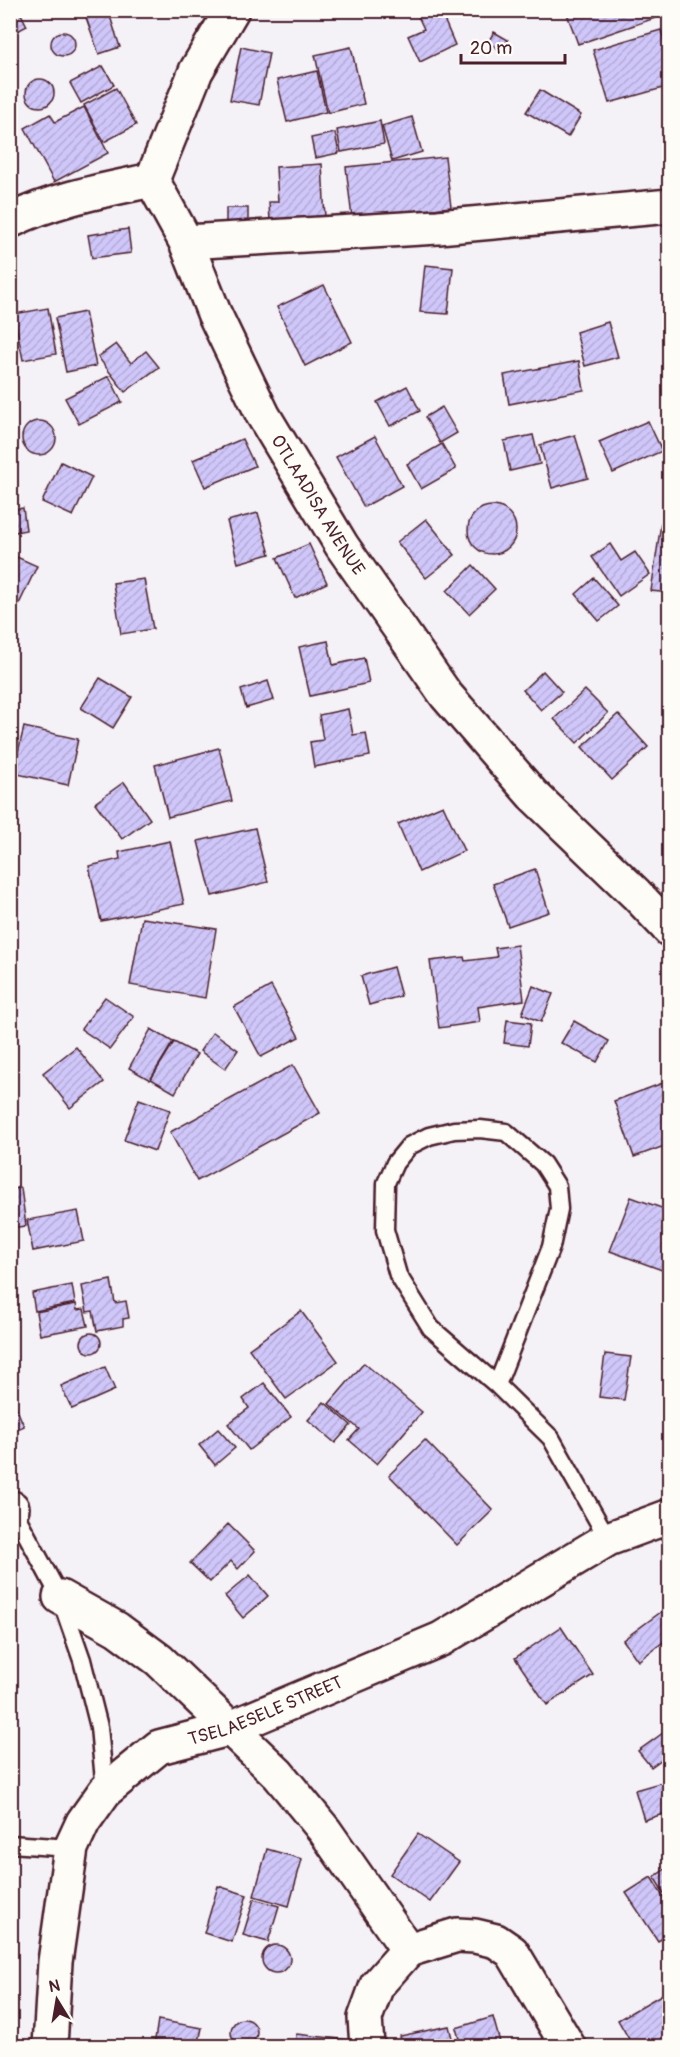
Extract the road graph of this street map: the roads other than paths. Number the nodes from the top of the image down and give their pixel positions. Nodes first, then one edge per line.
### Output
1 (232, 10) edge
2 (152, 180) junction
3 (669, 206) edge
4 (16, 212) edge
5 (186, 242) junction
6 (669, 930) edge
7 (497, 1385) junction
8 (11, 1507) edge
9 (669, 1516) edge
10 (608, 1539) junction
11 (60, 1598) junction
12 (228, 1729) junction
13 (105, 1791) junction
14 (10, 1844) edge
15 (71, 1848) junction
16 (408, 1950) junction
17 (50, 2046) edge
18 (367, 2046) edge
19 (568, 2046) edge

1 - 2 street
2 - 4 street
2 - 5 street, OTLAADISA AVENUE
3 - 5 street
5 - 6 street, OTLAADISA AVENUE
7 - 7 lane
7 - 10 lane
8 - 11 lane
9 - 10 street, TSELAESELE STREET
10 - 12 street, TSELAESELE STREET
11 - 12 street
11 - 13 lane
12 - 13 street, TSELAESELE STREET
12 - 16 street
13 - 15 street, TSELAESELE STREET
14 - 15 lane
15 - 17 street, TSELAESELE STREET
16 - 18 street
16 - 19 street

